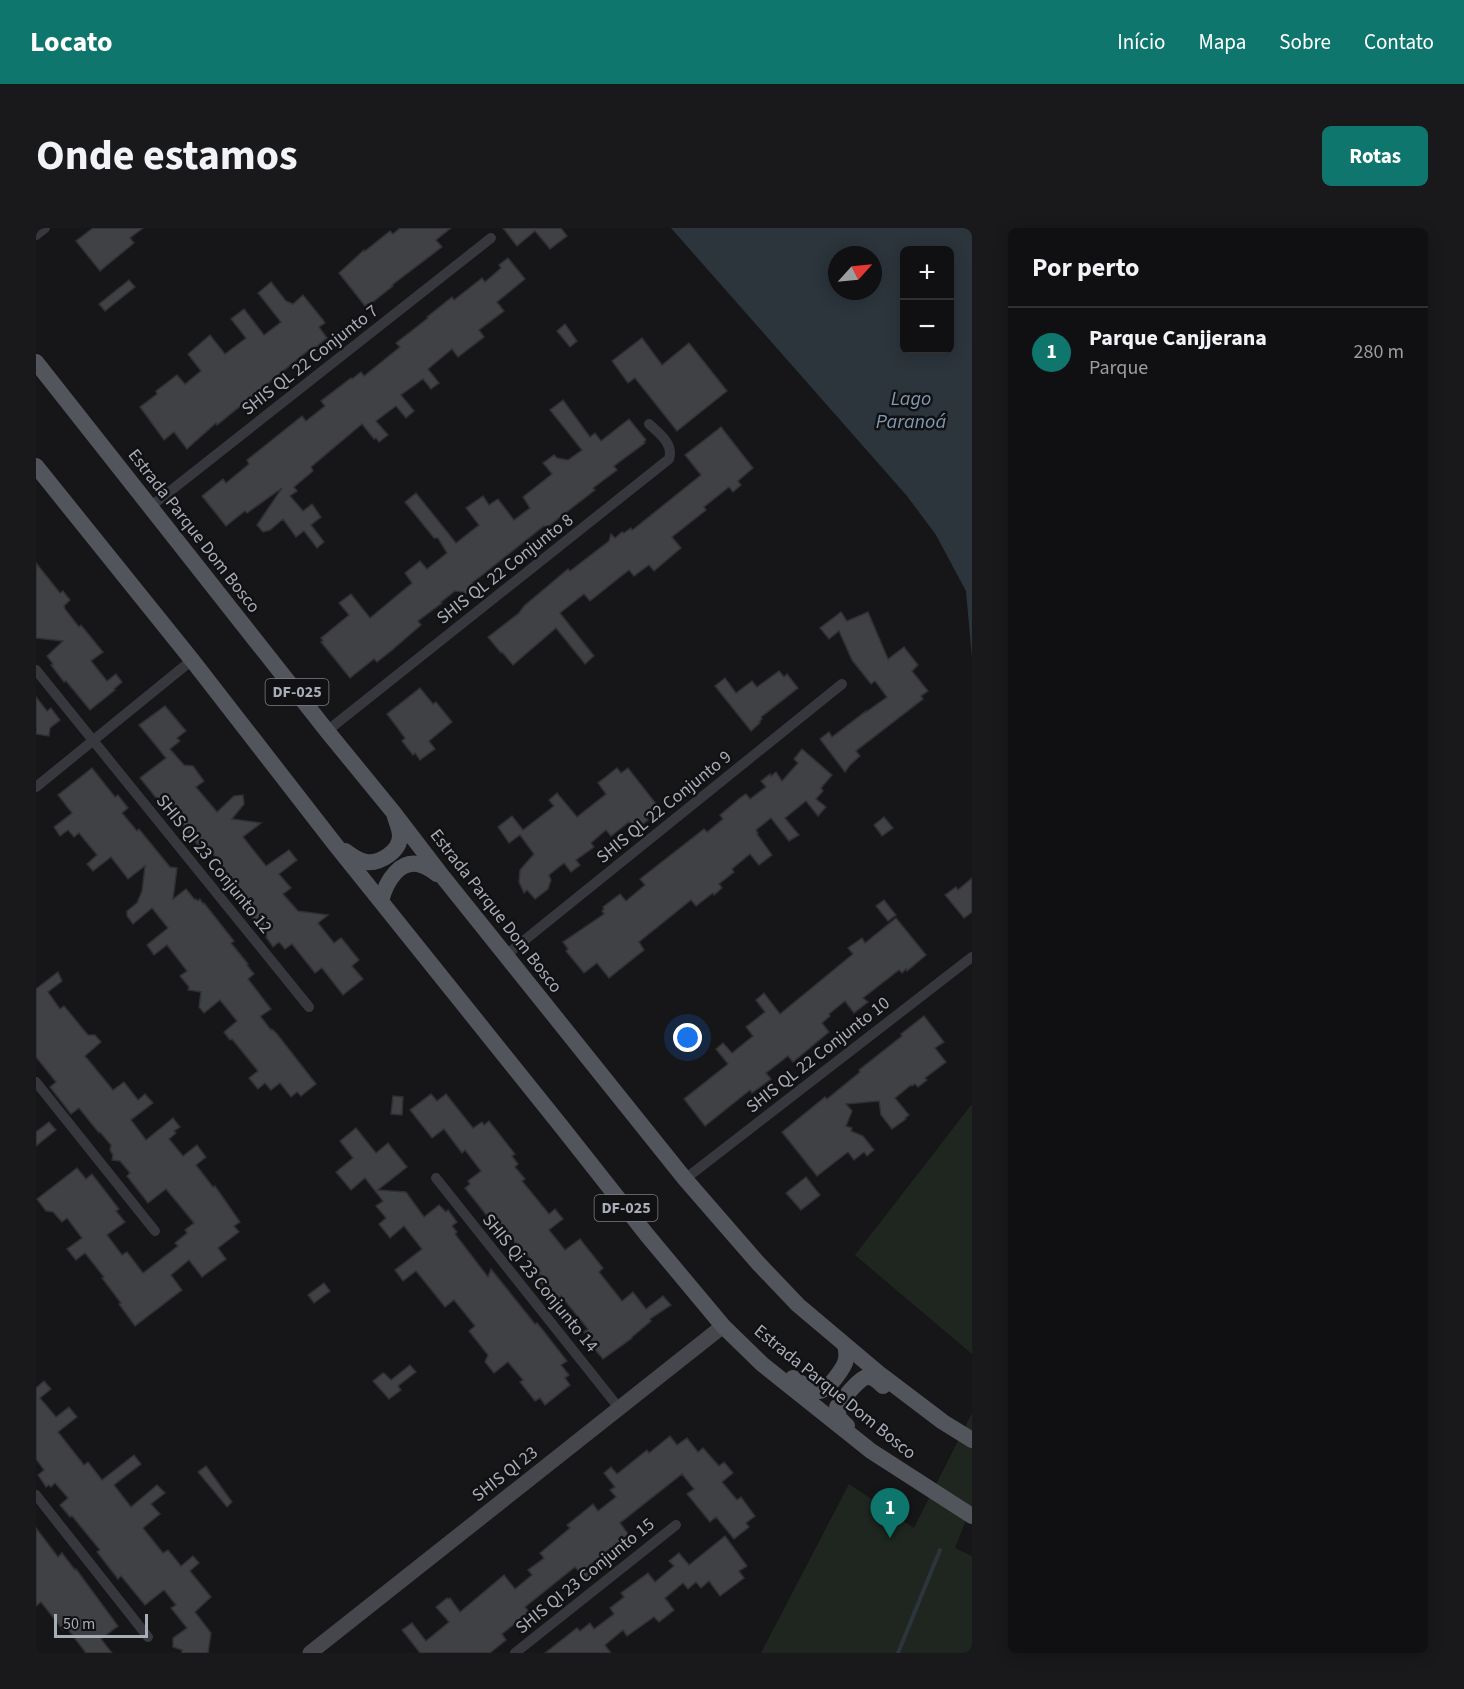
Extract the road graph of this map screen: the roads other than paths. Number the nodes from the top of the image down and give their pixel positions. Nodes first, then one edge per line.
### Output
1 (45, 228) edge
2 (36, 235) edge
3 (490, 238) dead end
4 (36, 362) edge
5 (36, 384) edge
6 (59, 391) junction
7 (649, 424) dead end
8 (36, 466) edge
9 (150, 507) junction
10 (192, 660) junction
11 (36, 670) edge
12 (842, 684) dead end
13 (327, 731) junction
14 (93, 741) junction
15 (36, 787) edge
16 (394, 813) junction
17 (334, 843) junction
18 (443, 877) junction
19 (381, 901) junction
20 (506, 956) junction
21 (972, 957) edge
22 (309, 1007) dead end
23 (36, 1082) edge
24 (436, 1178) dead end
25 (685, 1179) junction
26 (155, 1231) dead end
27 (723, 1326) junction
28 (845, 1345) junction
29 (762, 1364) junction
30 (619, 1408) junction
31 (943, 1422) junction
32 (972, 1440) edge
33 (871, 1451) junction
34 (36, 1495) edge
35 (972, 1516) edge
36 (676, 1525) dead end
37 (148, 1637) dead end
38 (310, 1653) edge
39 (515, 1653) edge

1 - 2 street
3 - 9 street, SHIS QL 22 Conjunto 7
4 - 6 main road, Estrada Parque Dom Bosco / DF-025
5 - 6 main road
6 - 9 main road, Estrada Parque Dom Bosco / DF-025
7 - 13 street, SHIS QL 22 Conjunto 8
8 - 10 main road, Estrada Parque Dom Bosco / DF-025
9 - 13 main road, Estrada Parque Dom Bosco / DF-025
10 - 14 street
10 - 17 main road, Estrada Parque Dom Bosco / DF-025
11 - 14 street, SHIS QI 23 Conjunto 12
12 - 20 street, SHIS QL 22 Conjunto 9
13 - 16 main road, Estrada Parque Dom Bosco / DF-025
14 - 15 street
14 - 22 street, SHIS QI 23 Conjunto 12
16 - 17 main road
16 - 18 main road, Estrada Parque Dom Bosco / DF-025
17 - 19 main road, Estrada Parque Dom Bosco / DF-025
18 - 19 main road
18 - 20 main road, Estrada Parque Dom Bosco / DF-025
19 - 27 main road, Estrada Parque Dom Bosco / DF-025
20 - 25 main road, Estrada Parque Dom Bosco / DF-025
21 - 25 street, SHIS QL 22 Conjunto 10
23 - 26 street
24 - 30 street, SHIS Qi 23 Conjunto 14
25 - 28 main road, Estrada Parque Dom Bosco / DF-025
27 - 29 main road, Estrada Parque Dom Bosco / DF-025
27 - 30 street, SHIS QI 23
28 - 29 main road
28 - 31 main road, Estrada Parque Dom Bosco / DF-025
29 - 33 main road, Estrada Parque Dom Bosco / DF-025
30 - 38 street, SHIS QI 23
31 - 32 main road, Estrada Parque Dom Bosco / DF-025
31 - 33 main road
33 - 35 main road, Estrada Parque Dom Bosco / DF-025
34 - 37 street
36 - 39 street, SHIS QI 23 Conjunto 15

